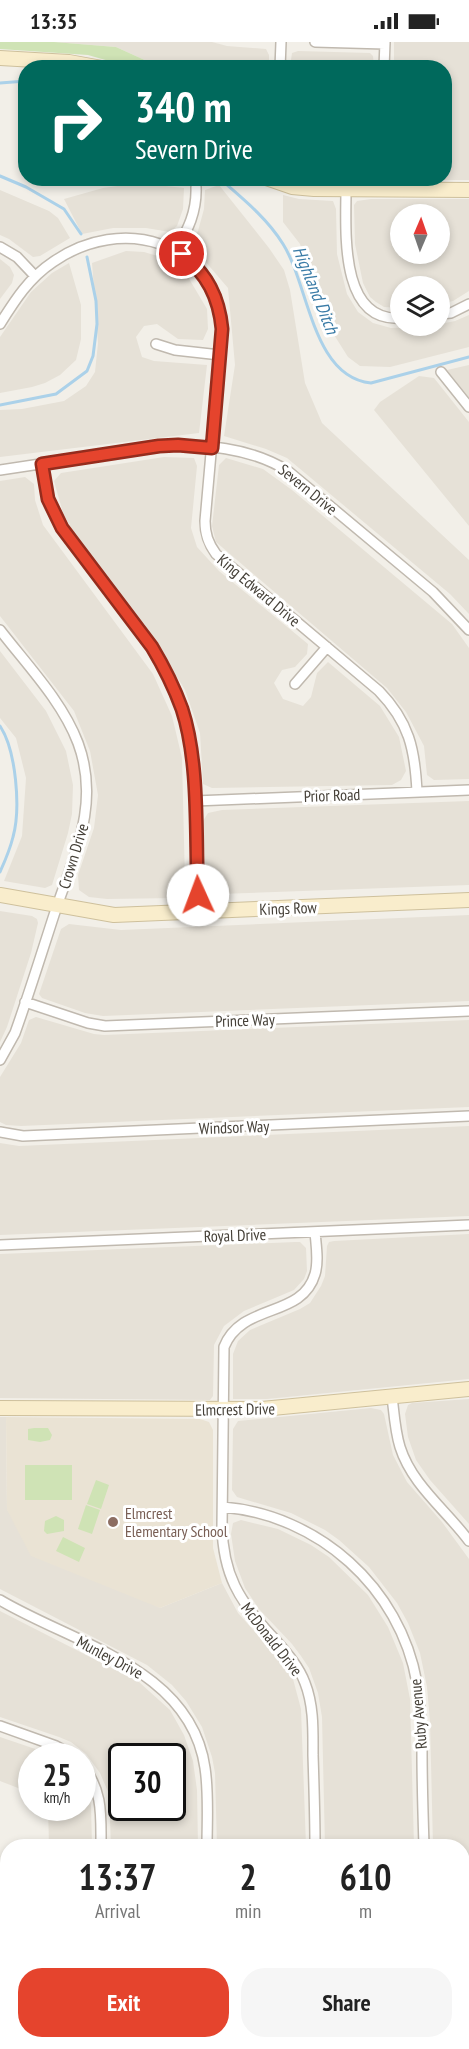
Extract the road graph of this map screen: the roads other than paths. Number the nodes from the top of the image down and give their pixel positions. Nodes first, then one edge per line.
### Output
1 (281, 42) edge
2 (315, 42) edge
3 (385, 43) edge
4 (0, 58) edge
5 (34, 60) edge
6 (280, 60) edge
7 (384, 60) edge
8 (289, 186) edge
9 (373, 186) edge
10 (398, 186) edge
11 (196, 188) dead end
12 (346, 190) junction
13 (469, 190) edge
14 (0, 247) edge
15 (176, 250) junction
16 (35, 276) junction
17 (469, 304) edge
18 (450, 312) edge
19 (390, 317) edge
20 (0, 324) edge
21 (156, 344) dead end
22 (220, 355) junction
23 (441, 372) dead end
24 (469, 407) edge
25 (212, 448) junction
26 (42, 464) junction
27 (0, 470) edge
28 (0, 630) edge
29 (469, 630) edge
30 (327, 647) junction
31 (295, 684) dead end
32 (469, 790) edge
33 (417, 792) junction
34 (195, 801) junction
35 (0, 895) edge
36 (469, 900) edge
37 (57, 906) junction
38 (198, 912) junction
39 (25, 1002) junction
40 (469, 1011) edge
41 (0, 1060) edge
42 (469, 1116) edge
43 (0, 1132) edge
44 (469, 1225) edge
45 (315, 1232) junction
46 (0, 1245) edge
47 (469, 1389) edge
48 (392, 1396) junction
49 (0, 1408) edge
50 (222, 1410) junction
51 (223, 1508) junction
52 (469, 1541) edge
53 (0, 1600) edge
54 (0, 1726) edge
55 (48, 1743) edge
56 (96, 1787) edge
57 (101, 1839) edge
58 (207, 1839) edge
59 (315, 1839) edge
60 (424, 1839) edge

1 - 6 street
2 - 3 street
3 - 7 street
4 - 5 street
8 - 12 street
9 - 12 street
10 - 13 street
11 - 15 street
12 - 19 street
14 - 16 street
15 - 16 street, King Edward Drive
15 - 22 street, King Edward Drive
16 - 20 street, King Edward Drive
17 - 18 street
21 - 22 street
22 - 25 street, King Edward Drive
23 - 24 street
25 - 26 street, Severn Drive
25 - 29 street, Severn Drive
25 - 30 street, King Edward Drive
26 - 27 street, Severn Drive
26 - 34 street
28 - 37 street, Crown Drive
30 - 31 street
30 - 33 street, King Edward Drive
32 - 33 street, Prior Road
33 - 34 street, Prior Road
34 - 38 street
35 - 37 street, Kings Row
36 - 38 street, Kings Row
37 - 38 street, Kings Row
37 - 39 street, Crown Drive
39 - 40 street, Prince Way
39 - 41 street, Crown Drive
42 - 43 street, Windsor Way
44 - 45 street, Royal Drive
45 - 46 street, Royal Drive
45 - 50 street, McDonald Drive
47 - 48 street, Elmcrest Drive
48 - 50 street, Elmcrest Drive
48 - 52 street
49 - 50 street, Elmcrest Drive
50 - 51 street, McDonald Drive
51 - 59 street, McDonald Drive
51 - 60 street, Ruby Avenue
53 - 58 street, Munley Drive
54 - 55 street
56 - 57 street

